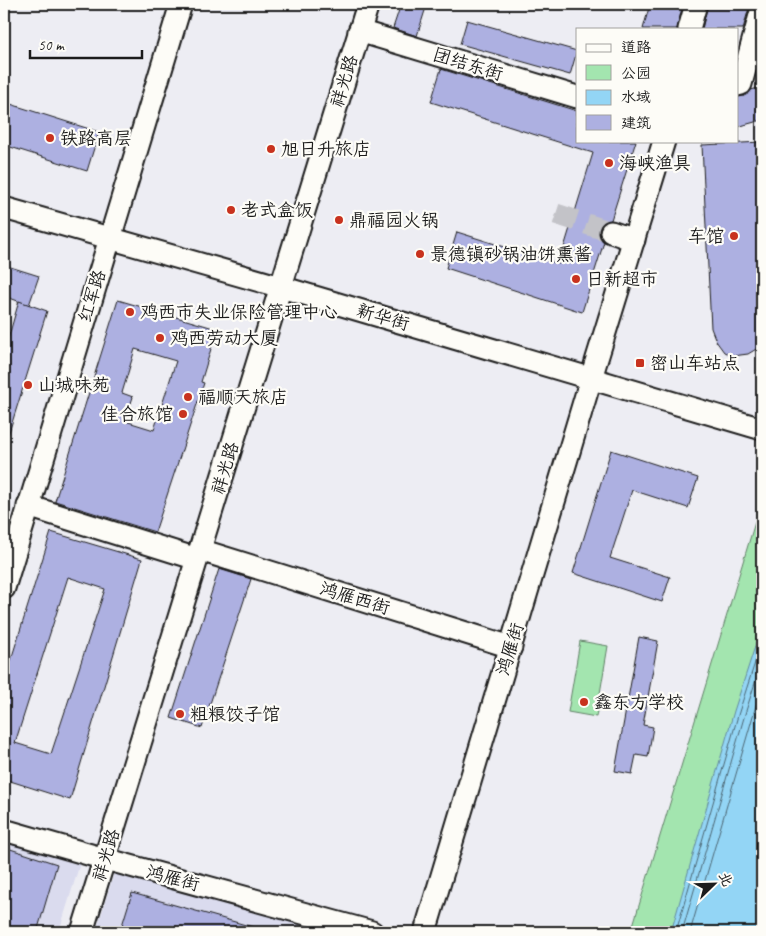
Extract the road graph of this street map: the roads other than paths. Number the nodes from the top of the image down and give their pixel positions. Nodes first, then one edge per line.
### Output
1 (181, 4) edge
2 (368, 4) edge
3 (696, 4) edge
4 (762, 8) edge
5 (689, 28) edge
6 (359, 31) junction
7 (738, 85) edge
8 (576, 96) edge
9 (664, 142) edge
10 (4, 193) edge
11 (4, 208) edge
12 (112, 232) junction
13 (611, 232) tunnel mouth
14 (634, 240) junction
15 (282, 281) junction
16 (593, 372) junction
17 (762, 414) edge
18 (762, 429) edge
19 (28, 506) junction
20 (198, 555) junction
21 (4, 588) edge
22 (511, 647) junction
23 (4, 830) edge
24 (105, 859) junction
25 (82, 932) edge
26 (372, 932) edge
27 (425, 932) edge

1 - 12 street, 红军路
2 - 6 street, 祥光路
3 - 5 street
4 - 7 street
6 - 8 street, 团结东街
6 - 15 street, 祥光路
9 - 14 street, 鸿雁街
10 - 12 street, 新华街
11 - 12 street, 新华街
12 - 15 street, 新华街
12 - 19 street, 红军路
13 - 14 street
14 - 16 street, 鸿雁街
15 - 16 street, 新华街
15 - 20 street, 祥光路
16 - 17 street, 新华街
16 - 18 street, 新华街
16 - 22 street, 鸿雁街
19 - 20 street, 鸿雁西街
19 - 21 street, 红军路
20 - 22 street, 鸿雁西街
20 - 24 street, 祥光路
22 - 27 street, 鸿雁街
23 - 24 street, 鸿雁街
24 - 25 street, 祥光路
24 - 26 street, 鸿雁街

